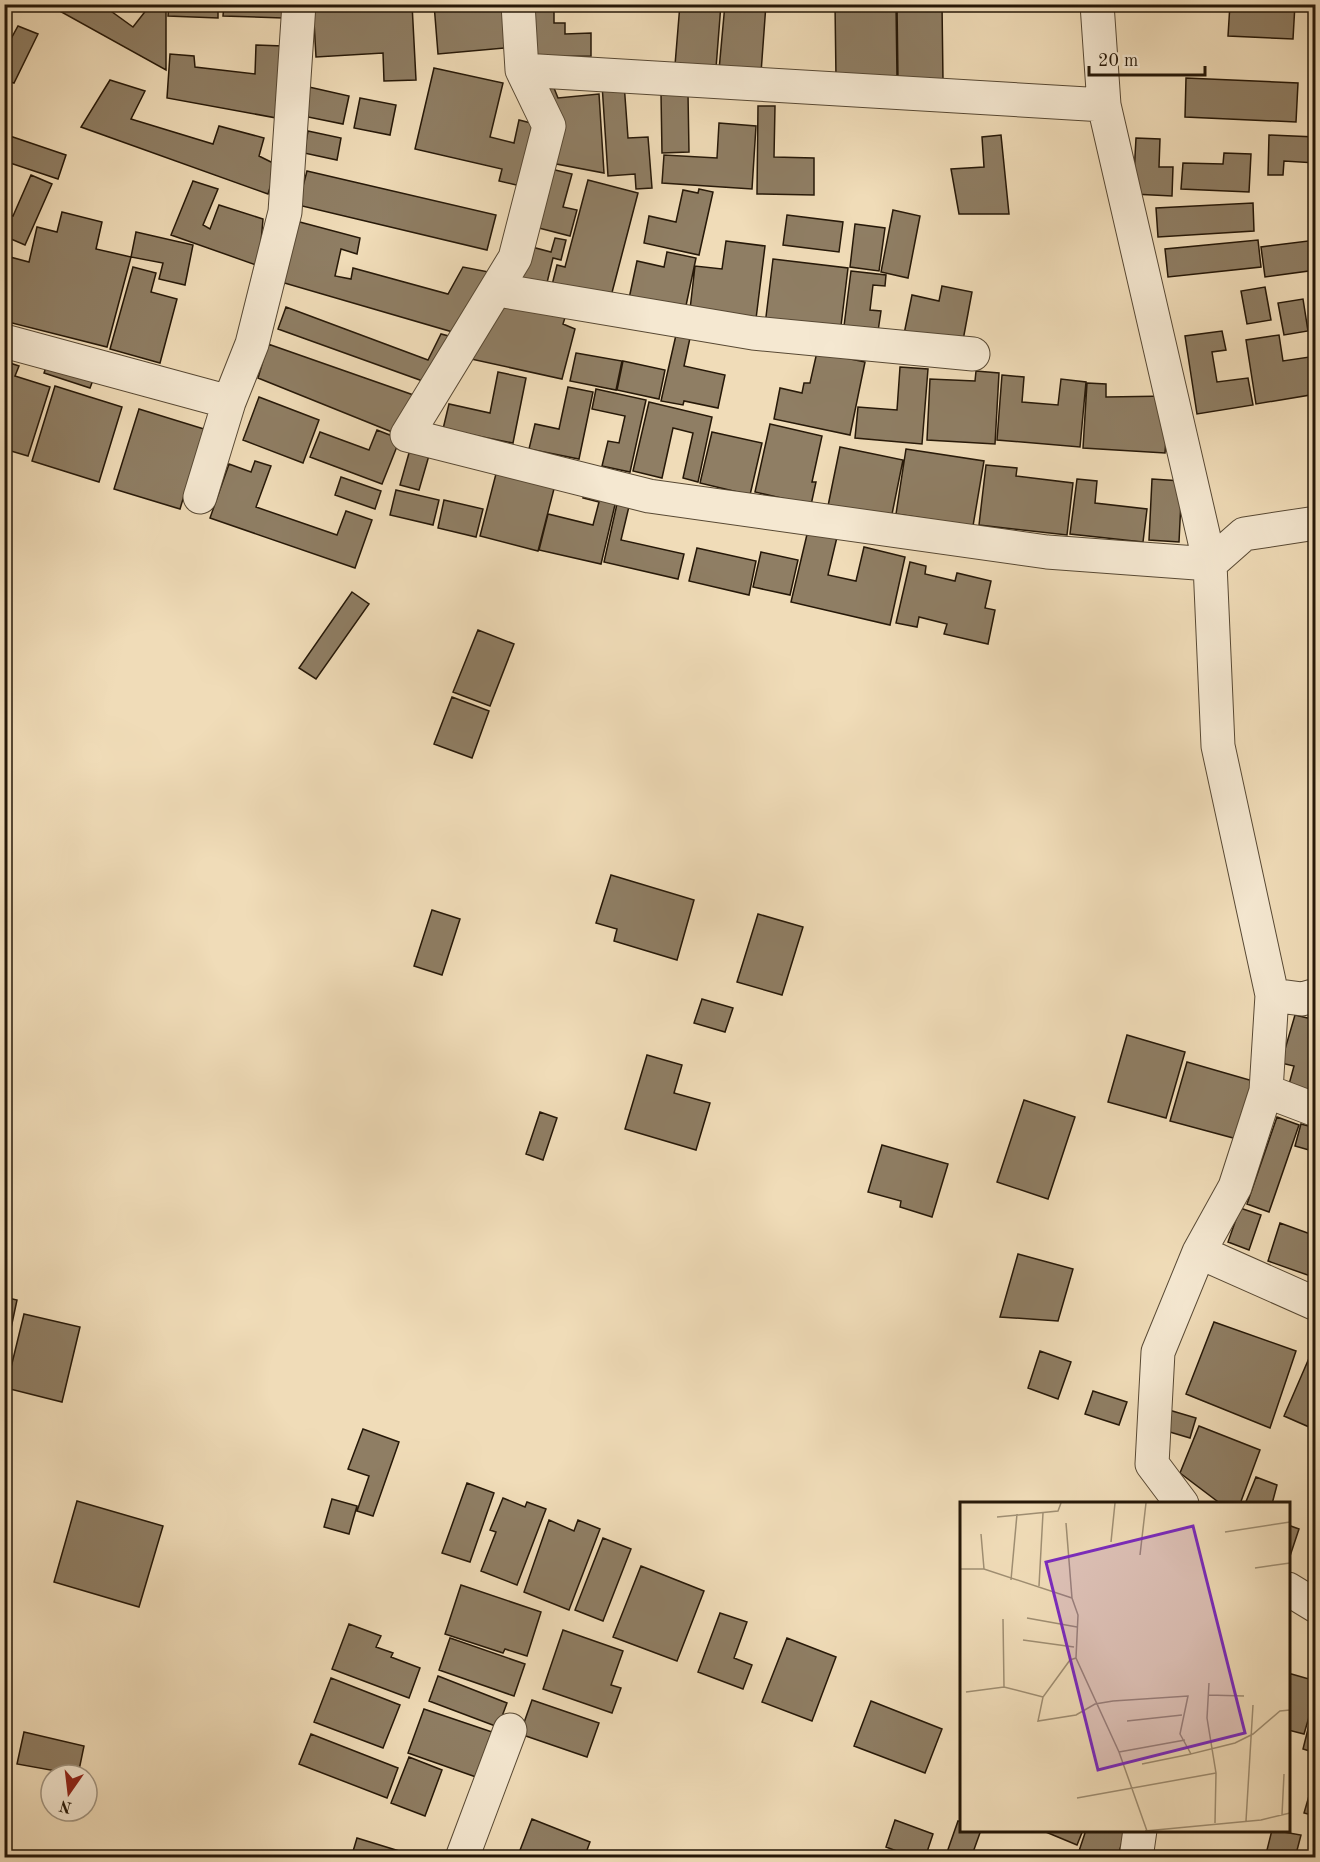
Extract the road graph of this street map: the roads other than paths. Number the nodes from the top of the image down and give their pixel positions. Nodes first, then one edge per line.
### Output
1 (299, 4) edge
2 (518, 4) edge
3 (1096, 4) edge
4 (522, 70) junction
5 (1104, 105) junction
6 (498, 290) junction
7 (4, 340) edge
8 (973, 354) dead end
9 (229, 402) junction
10 (200, 497) dead end
11 (1316, 523) edge
12 (1210, 564) junction
13 (1316, 994) edge
14 (1272, 995) junction
15 (1266, 1091) junction
16 (1316, 1110) edge
17 (1199, 1252) junction
18 (1316, 1304) edge
19 (1181, 1502) edge
20 (1290, 1590) edge
21 (1316, 1606) edge
22 (510, 1730) dead end
23 (1140, 1832) edge
24 (462, 1857) edge
25 (1136, 1857) edge

1 - 9 street
2 - 4 street
3 - 5 street
4 - 5 street
4 - 6 street
5 - 12 street
6 - 8 street
6 - 12 street
7 - 9 street
9 - 10 street
11 - 12 street
12 - 14 street
13 - 14 street
14 - 15 street
15 - 16 street
15 - 17 street
17 - 18 street
17 - 19 street
20 - 21 street
22 - 24 street
23 - 25 street

